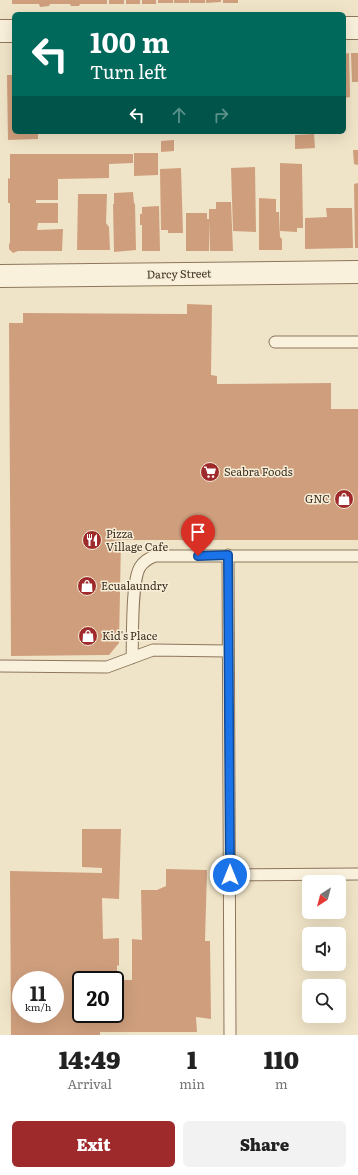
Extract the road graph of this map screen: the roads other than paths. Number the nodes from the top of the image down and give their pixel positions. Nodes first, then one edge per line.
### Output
1 (346, 28) edge
2 (358, 28) edge
3 (0, 31) edge
4 (12, 31) edge
5 (358, 272) edge
6 (0, 276) edge
7 (275, 342) dead end
8 (358, 342) edge
9 (228, 555) junction
10 (358, 556) edge
11 (228, 651) junction
12 (132, 658) junction
13 (0, 666) edge
14 (358, 874) edge
15 (230, 875) junction
16 (230, 1035) edge

1 - 2 street
3 - 4 street
5 - 6 street, Darcy Street
7 - 8 lane
9 - 10 lane
9 - 11 lane
9 - 12 lane
11 - 12 lane
11 - 15 lane
12 - 13 lane
14 - 15 lane
15 - 16 lane

